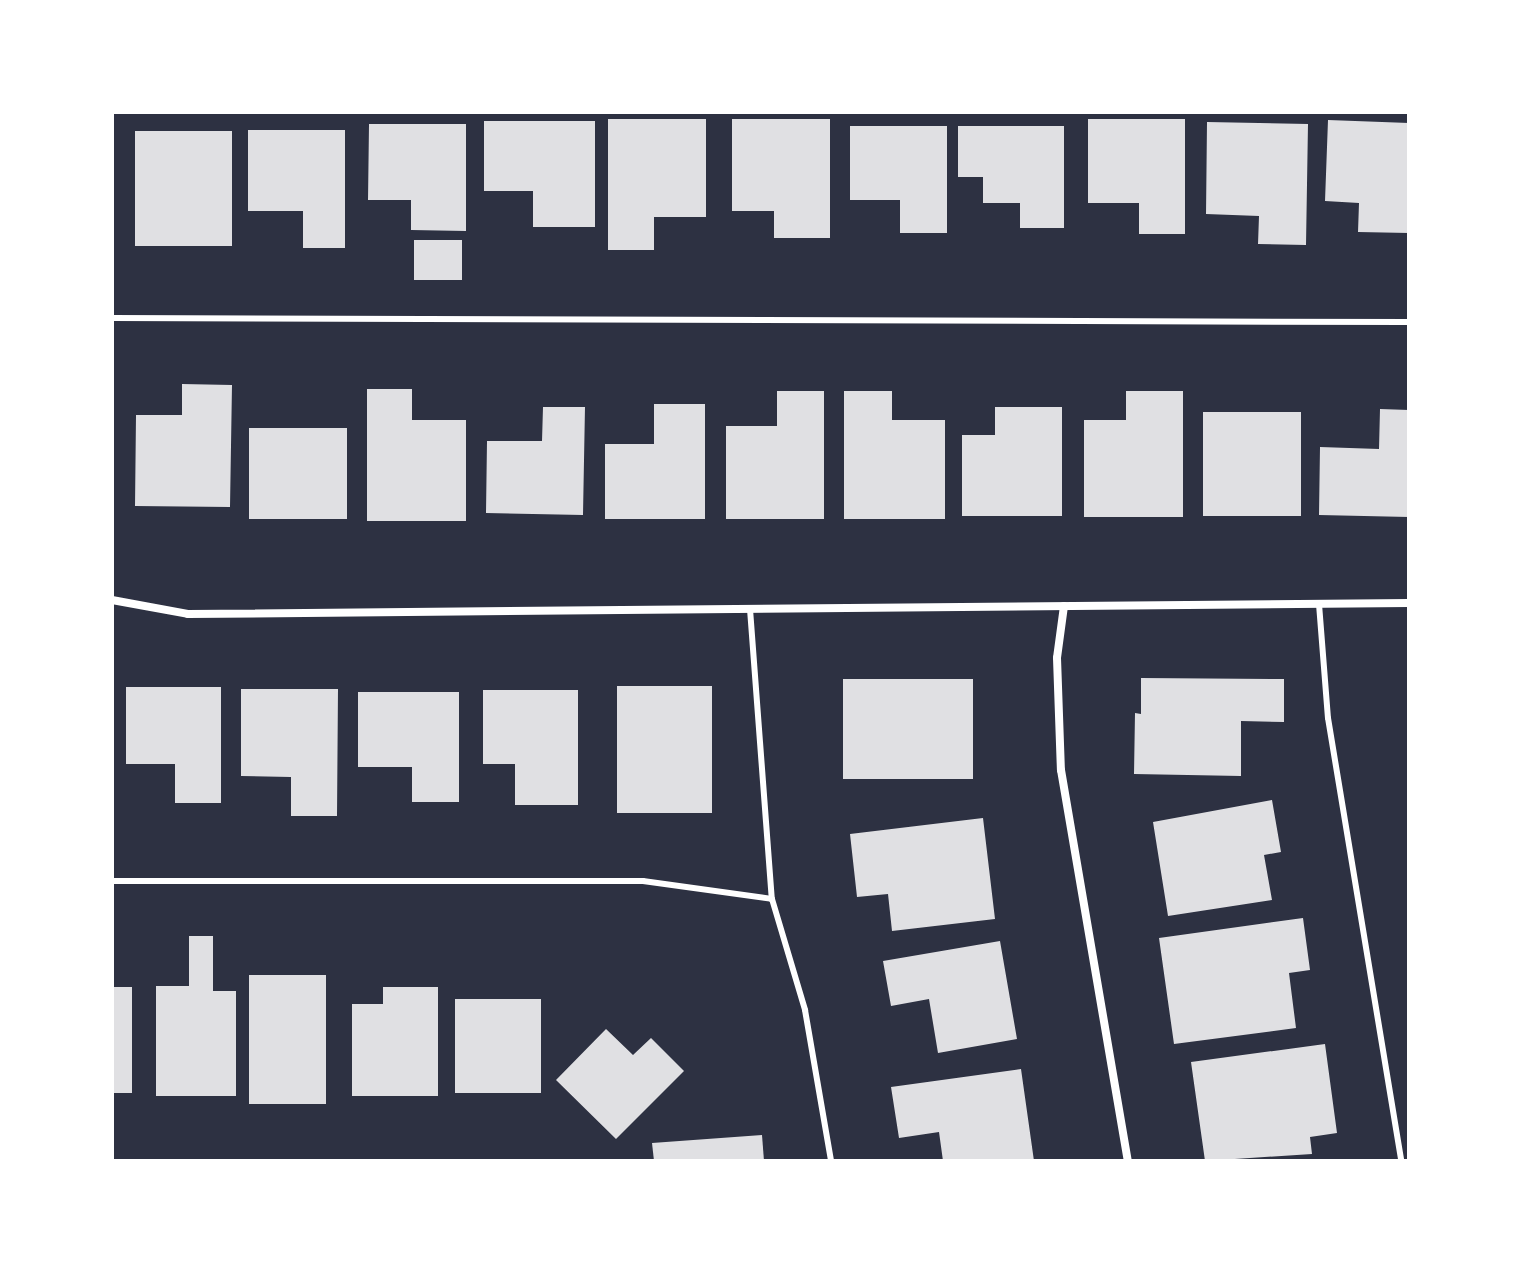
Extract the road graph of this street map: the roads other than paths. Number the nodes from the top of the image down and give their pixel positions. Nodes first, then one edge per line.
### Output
1 (112, 318) edge
2 (1409, 322) edge
3 (112, 600) edge
4 (1409, 603) edge
5 (1319, 604) junction
6 (1064, 606) junction
7 (750, 609) junction
8 (112, 881) edge
9 (772, 899) junction
10 (831, 1161) edge
11 (1128, 1161) edge
12 (1401, 1161) edge

1 - 2 lane
3 - 7 street
4 - 5 street
5 - 6 street
5 - 12 lane
6 - 7 street
6 - 11 street
7 - 9 lane
8 - 9 lane
9 - 10 lane

